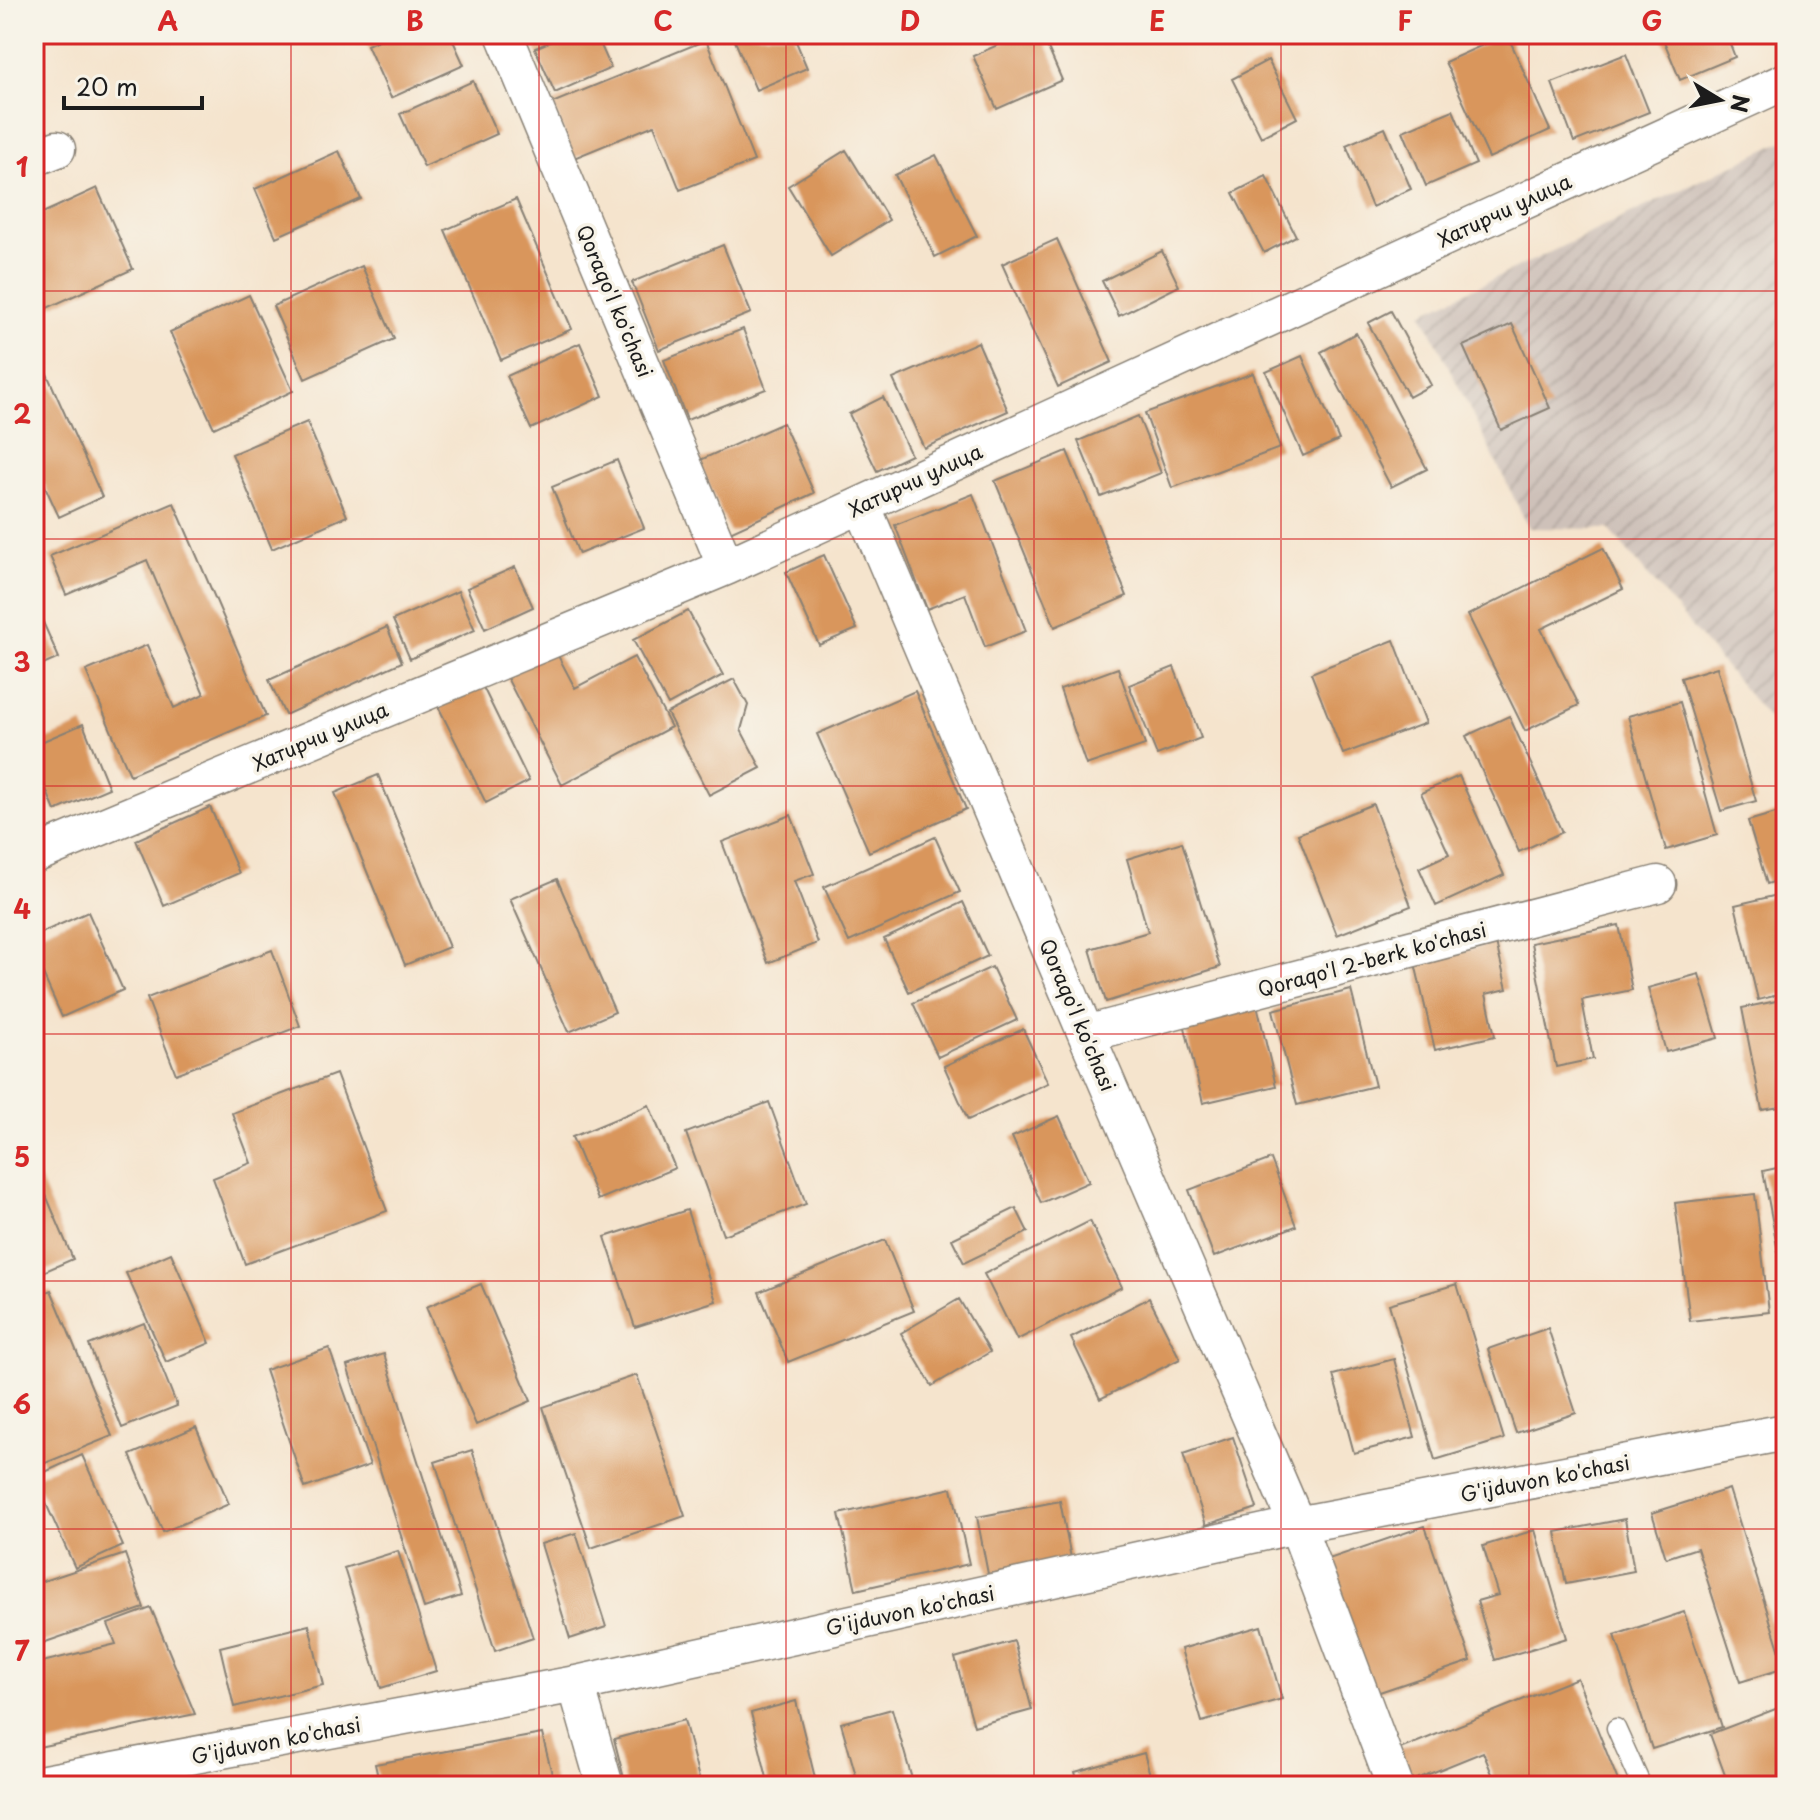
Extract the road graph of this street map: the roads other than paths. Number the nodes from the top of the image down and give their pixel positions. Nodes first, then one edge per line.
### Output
1 (504, 34) edge
2 (1786, 81) edge
3 (862, 505) junction
4 (726, 567) junction
5 (34, 855) edge
6 (1658, 884) dead end
7 (1086, 1034) junction
8 (1786, 1432) edge
9 (1297, 1525) junction
10 (576, 1684) junction
11 (1616, 1728) dead end
12 (34, 1785) edge
13 (605, 1786) edge
14 (1395, 1786) edge
15 (1642, 1786) edge

1 - 4 street, Qoraqo'l ko'chasi
2 - 3 street, Хатирчи улица
3 - 4 street, Хатирчи улица
3 - 7 street, Qoraqo'l ko'chasi
4 - 5 street, Хатирчи улица
6 - 7 street, Qoraqo'l 2-berk ko'chasi
7 - 9 street, Qoraqo'l ko'chasi
8 - 9 street, G'ijduvon ko'chasi
9 - 10 street, G'ijduvon ko'chasi
9 - 14 street, Qoraqo'l ko'chasi
10 - 12 street, G'ijduvon ko'chasi
10 - 13 street
11 - 15 lane

